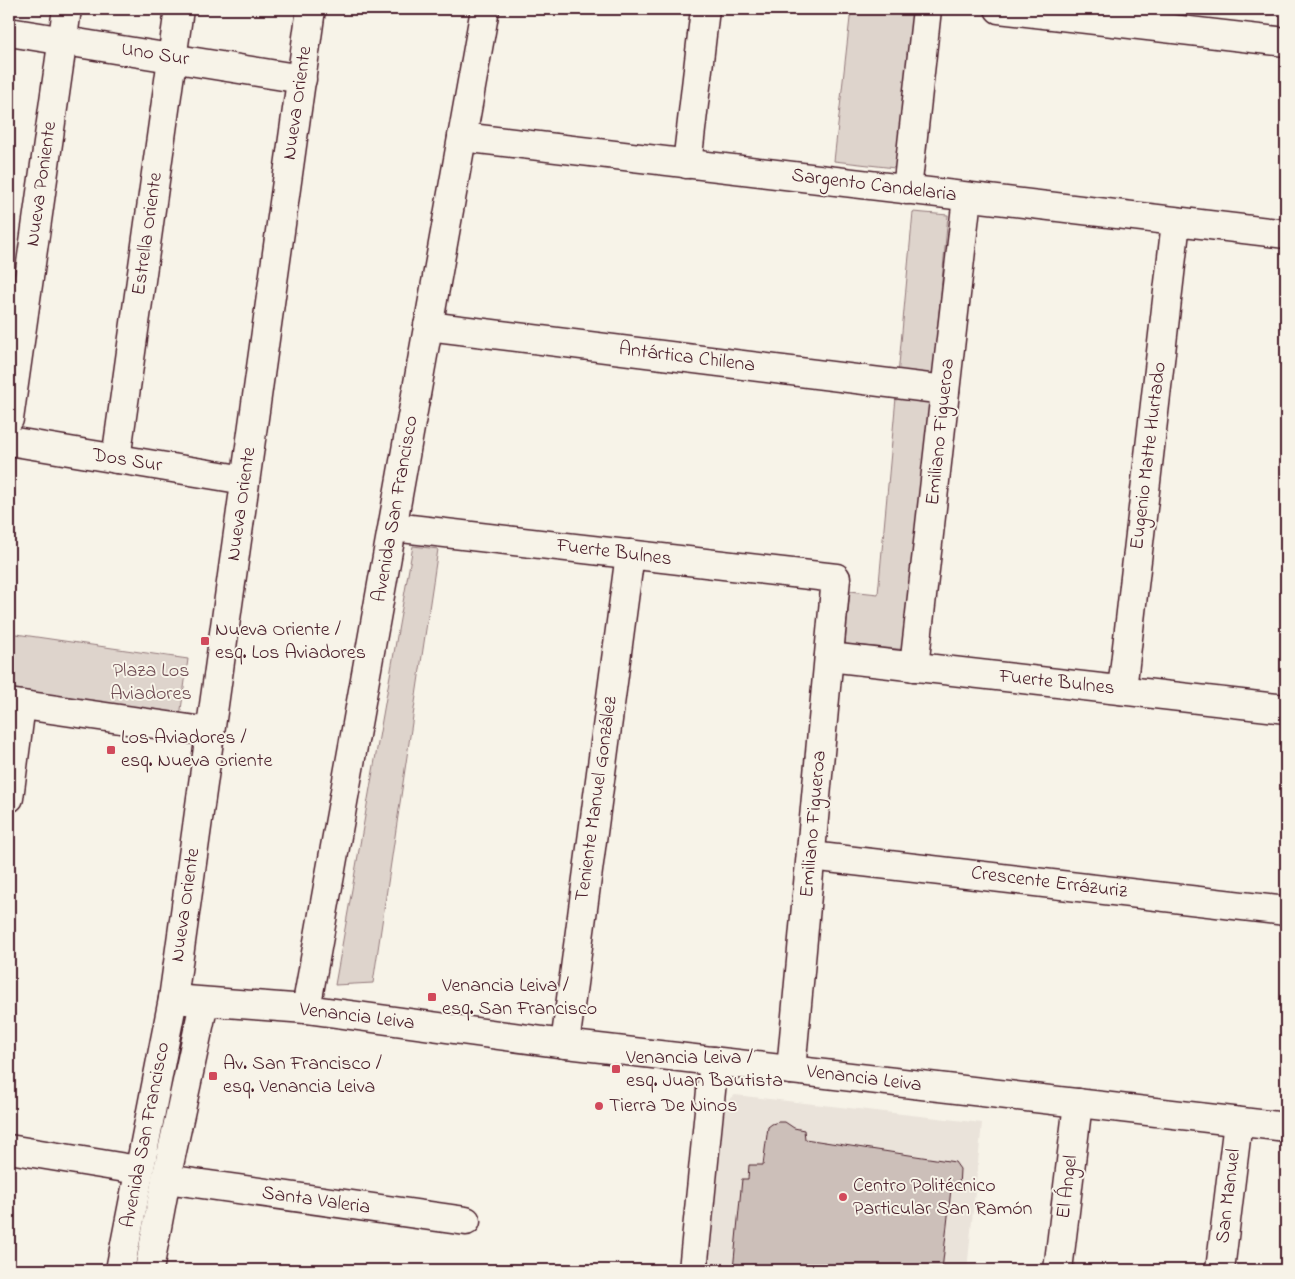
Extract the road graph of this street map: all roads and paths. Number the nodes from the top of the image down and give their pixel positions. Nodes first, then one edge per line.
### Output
1 (67, 9) edge
2 (179, 9) edge
3 (310, 9) edge
4 (485, 9) edge
5 (705, 9) edge
6 (927, 9) edge
7 (1000, 9) edge
8 (9, 32) edge
9 (62, 41) junction
10 (1286, 42) edge
11 (172, 58) junction
12 (302, 79) junction
13 (462, 137) junction
14 (686, 164) junction
15 (907, 190) junction
16 (967, 197) junction
17 (1176, 222) junction
18 (1286, 234) edge
19 (428, 326) junction
20 (945, 390) junction
21 (9, 419) edge
22 (9, 442) edge
23 (116, 459) junction
24 (245, 480) junction
25 (393, 527) junction
26 (630, 554) junction
27 (836, 578) joint
28 (829, 657) junction
29 (914, 667) junction
30 (1122, 690) junction
31 (15, 704) edge
32 (1286, 709) edge
33 (210, 732) junction
34 (9, 798) edge
35 (811, 856) junction
36 (1286, 910) edge
37 (173, 999) junction
38 (204, 1003) junction
39 (306, 1010) junction
40 (565, 1044) junction
41 (714, 1061) junction
42 (791, 1070) junction
43 (1078, 1103) junction
44 (1238, 1122) junction
45 (1286, 1124) edge
46 (9, 1149) edge
47 (138, 1170) junction
48 (166, 1179) junction
49 (466, 1221) dead end
50 (120, 1270) edge
51 (149, 1270) edge
52 (693, 1270) edge
53 (1058, 1270) edge
54 (1220, 1270) edge

1 - 9 street, Nueva Poniente
2 - 11 street, Estrella Oriente
3 - 12 street, Nueva Oriente
4 - 13 street, Avenida San Francisco
5 - 14 street
6 - 15 street
7 - 10 street
8 - 9 street, Uno Sur
9 - 11 street, Uno Sur
9 - 21 street, Nueva Poniente
11 - 12 street, Uno Sur
11 - 23 street, Estrella Oriente
12 - 24 street, Nueva Oriente
13 - 14 street, Sargento Candelaria
13 - 19 street, Avenida San Francisco
14 - 15 street, Sargento Candelaria
15 - 16 street, Sargento Candelaria
16 - 17 street, Sargento Candelaria
16 - 20 street, Emiliano Figueroa
17 - 18 street, Sargento Candelaria
17 - 30 street, Eugenio Matte Hurtado
19 - 20 street, Antártica Chilena
19 - 25 street, Avenida San Francisco
20 - 29 street, Emiliano Figueroa
22 - 23 street, Dos Sur
23 - 24 street, Dos Sur
24 - 33 street, Nueva Oriente
25 - 26 street, Fuerte Bulnes
25 - 39 street, Avenida San Francisco
26 - 27 street, Fuerte Bulnes
26 - 40 street, Teniente Manuel González
27 - 28 street, Emiliano Figueroa
28 - 29 street, Fuerte Bulnes
28 - 35 street, Emiliano Figueroa
29 - 30 street, Fuerte Bulnes
30 - 32 street, Fuerte Bulnes
31 - 33 street
31 - 34 street
33 - 37 street, Nueva Oriente
35 - 36 street, Crescente Errázuriz
35 - 42 street, Emiliano Figueroa
37 - 38 street, Venancia Leiva
37 - 47 street, Avenida San Francisco
38 - 39 street, Venancia Leiva
38 - 48 street, Avenida San Francisco
39 - 40 street, Venancia Leiva
40 - 41 street, Venancia Leiva
41 - 42 street, Venancia Leiva
41 - 52 street
42 - 43 street, Venancia Leiva
43 - 44 street, Venancia Leiva
43 - 53 street, El Ángel
44 - 45 street, Venancia Leiva
44 - 54 street, San Manuel
46 - 47 street
47 - 50 street, Avenida San Francisco
48 - 49 street, Santa Valeria
48 - 51 street, Avenida San Francisco

